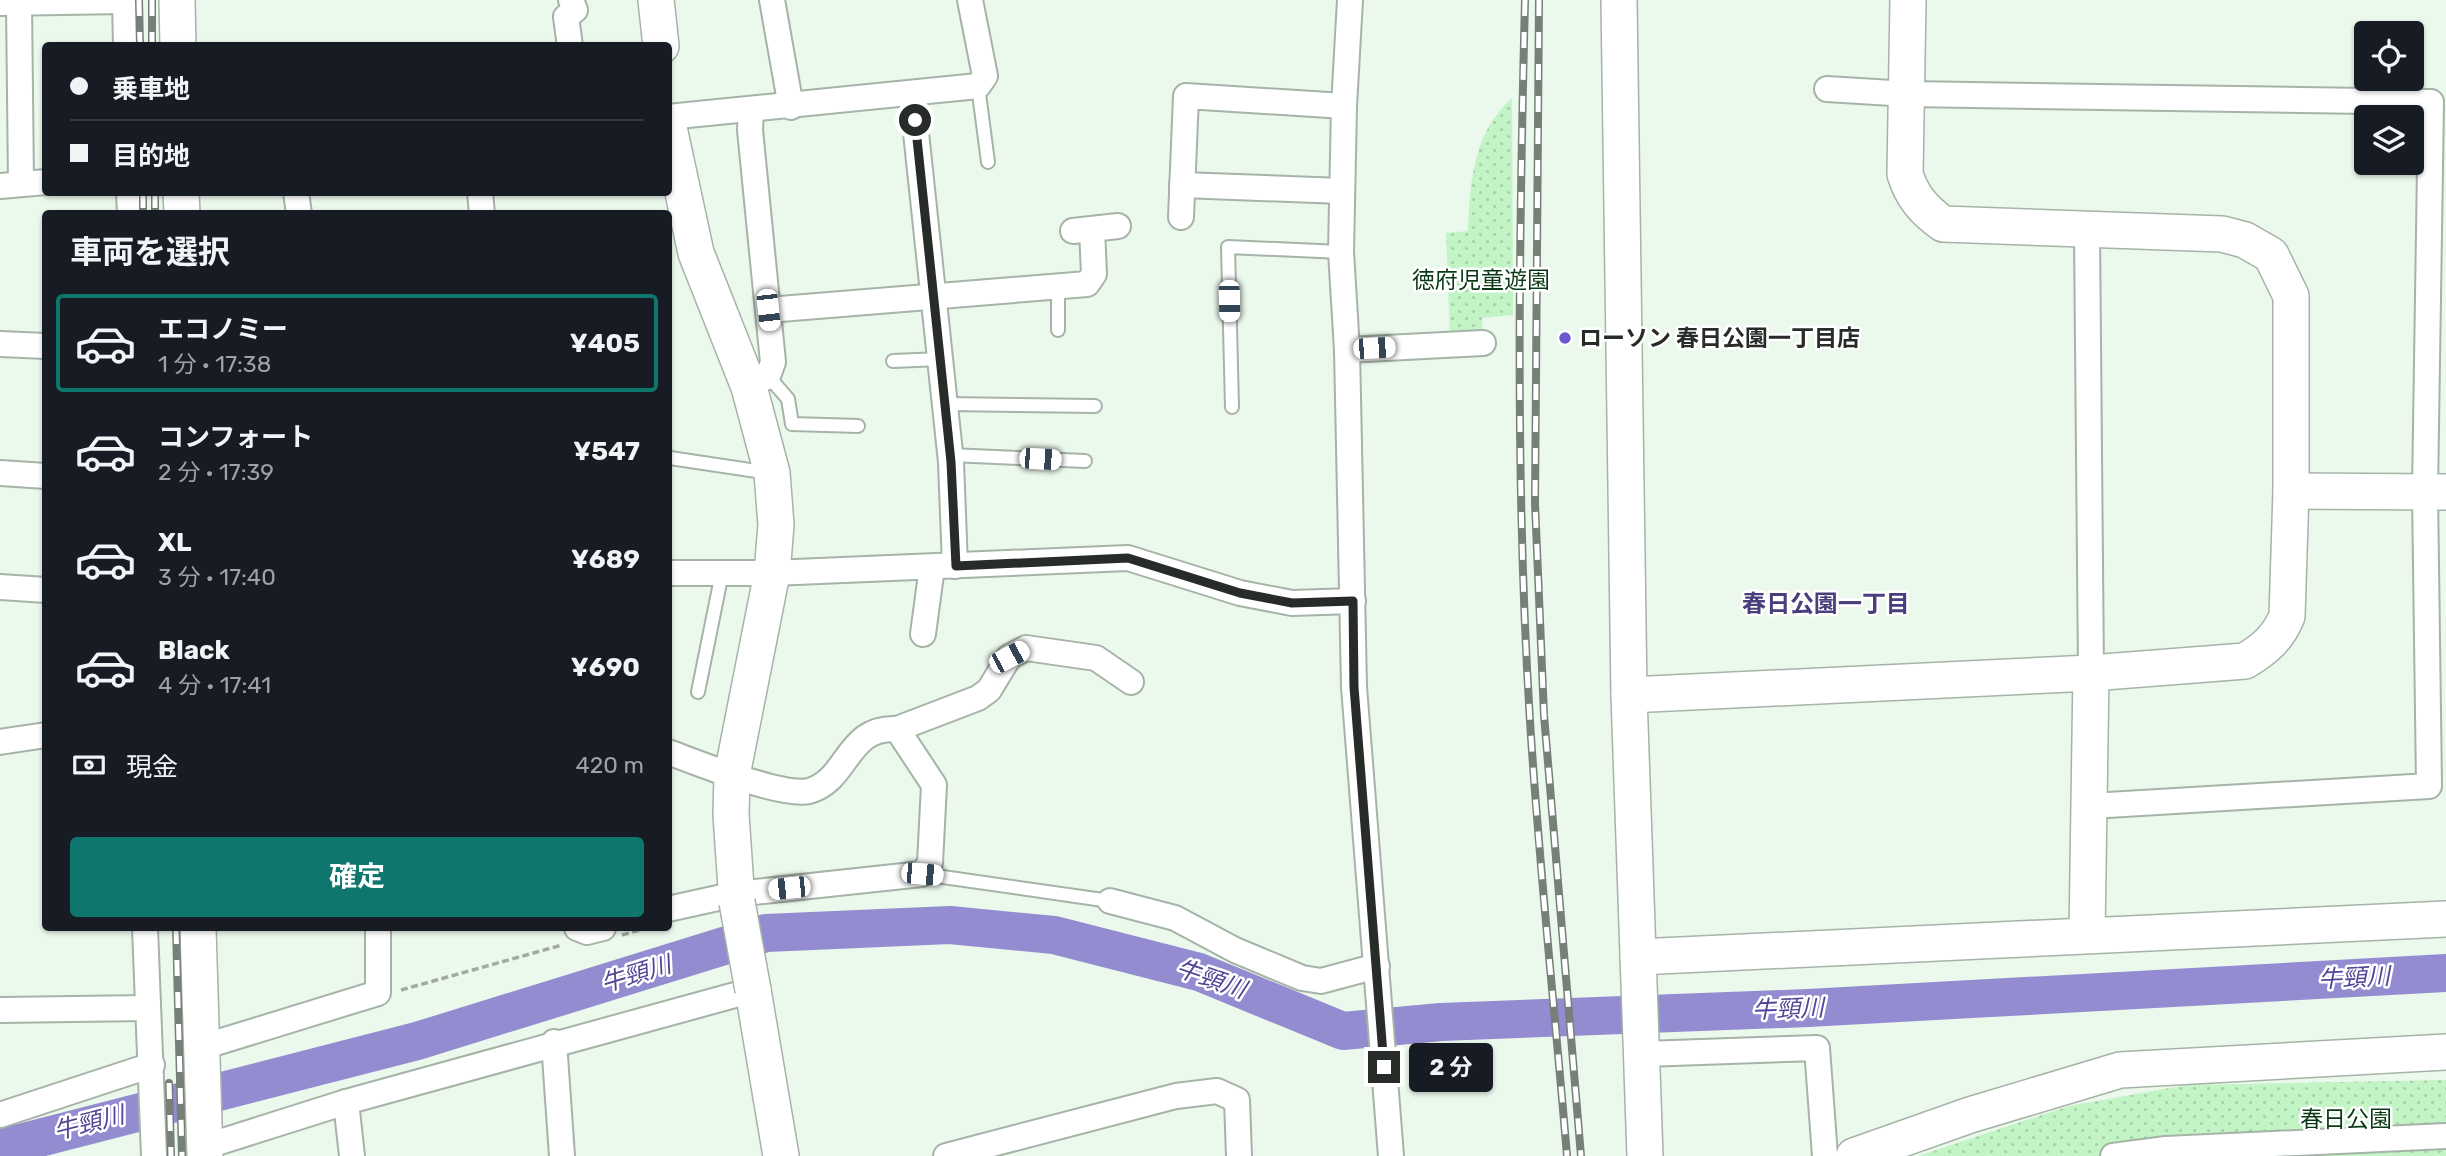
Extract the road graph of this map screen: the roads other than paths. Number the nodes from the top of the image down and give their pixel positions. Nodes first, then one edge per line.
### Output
1 (125, 0) edge
2 (177, 0) edge
3 (571, 0) edge
4 (656, 0) edge
5 (772, 0) edge
6 (970, 0) edge
7 (1350, 0) edge
8 (1619, 0) edge
9 (1908, 0) edge
10 (10, 3) edge
11 (126, 42) edge
12 (178, 42) edge
13 (569, 42) edge
14 (661, 42) edge
15 (978, 86) junction
16 (1827, 89) dead end
17 (1908, 94) junction
18 (912, 95) junction
19 (1344, 106) junction
20 (791, 107) junction
21 (751, 110) junction
22 (672, 117) edge
23 (672, 142) edge
24 (988, 162) dead end
25 (42, 182) edge
26 (10, 185) edge
27 (1182, 185) junction
28 (1342, 191) junction
29 (1181, 217) dead end
30 (1118, 226) dead end
31 (2087, 232) junction
32 (1341, 251) junction
33 (1058, 286) junction
34 (934, 299) junction
35 (768, 310) junction
36 (1058, 330) dead end
37 (1483, 343) dead end
38 (0, 344) edge
39 (42, 346) edge
40 (1347, 350) junction
41 (940, 359) junction
42 (893, 361) dead end
43 (759, 381) junction
44 (945, 404) junction
45 (1095, 406) dead end
46 (1231, 407) dead end
47 (858, 426) dead end
48 (950, 455) junction
49 (672, 458) edge
50 (1084, 461) dead end
51 (0, 473) edge
52 (772, 473) junction
53 (42, 476) edge
54 (2291, 491) junction
55 (2435, 492) edge
56 (944, 566) junction
57 (672, 573) edge
58 (722, 573) junction
59 (772, 573) junction
60 (0, 587) edge
61 (42, 590) edge
62 (1353, 601) junction
63 (923, 634) dead end
64 (2091, 673) junction
65 (1131, 682) dead end
66 (698, 692) dead end
67 (1629, 695) junction
68 (897, 729) junction
69 (42, 736) edge
70 (0, 742) edge
71 (672, 753) edge
72 (732, 775) junction
73 (2091, 806) junction
74 (922, 874) junction
75 (737, 898) junction
76 (1110, 901) joint
77 (672, 908) edge
78 (2446, 919) edge
79 (145, 931) edge
80 (198, 931) edge
81 (379, 931) edge
82 (607, 933) edge
83 (572, 935) edge
84 (2087, 935) junction
85 (1638, 957) junction
86 (1378, 976) junction
87 (753, 990) junction
88 (147, 1008) junction
89 (0, 1010) edge
90 (554, 1042) junction
91 (199, 1048) junction
92 (2446, 1052) edge
93 (1644, 1054) junction
94 (152, 1065) junction
95 (346, 1102) junction
96 (0, 1115) edge
97 (2446, 1136) edge
98 (205, 1152) edge
99 (154, 1156) edge
100 (352, 1156) edge
101 (562, 1156) edge
102 (781, 1156) edge
103 (946, 1156) edge
104 (1239, 1156) edge
105 (1391, 1156) edge
106 (1645, 1156) edge
107 (1825, 1156) edge
108 (1854, 1156) edge
109 (2113, 1156) edge

1 - 10 street
1 - 11 street
2 - 12 street
3 - 13 street
4 - 14 street
5 - 20 street
6 - 15 street
7 - 19 street
8 - 67 street
9 - 17 street
10 - 26 street
15 - 18 street
15 - 24 lane
16 - 17 street
17 - 31 street
17 - 55 street
18 - 20 street
18 - 34 street
19 - 27 street
19 - 28 street
20 - 21 street
21 - 22 street
21 - 35 street
23 - 43 street
25 - 26 street
27 - 28 street
27 - 29 street
28 - 32 street
30 - 33 street
31 - 54 street
31 - 64 street
32 - 40 street
32 - 46 lane
33 - 34 street
33 - 36 lane
34 - 35 street
34 - 41 street
35 - 43 street
37 - 40 street
38 - 39 street
40 - 62 street
41 - 42 lane
41 - 44 street
43 - 47 lane
43 - 52 street
44 - 45 lane
44 - 48 street
48 - 50 lane
48 - 56 street
49 - 52 lane
51 - 53 street
52 - 59 street
54 - 55 street
54 - 64 street
55 - 73 street
56 - 59 street
56 - 62 street
56 - 63 street
57 - 58 street
58 - 59 street
58 - 66 lane
59 - 72 street
60 - 61 street
62 - 86 street
64 - 67 street
64 - 73 street
65 - 68 street
67 - 85 street
68 - 72 street
68 - 74 street
69 - 70 street
71 - 72 street
72 - 75 street
73 - 84 street
74 - 75 street
74 - 76 lane
75 - 77 street
75 - 87 street, bridge
76 - 86 street
78 - 84 street
79 - 88 street
80 - 91 street
81 - 91 street
82 - 83 street
84 - 85 street
85 - 93 street
86 - 105 street
87 - 90 street
87 - 102 street
88 - 89 street
88 - 94 street
90 - 95 street
90 - 101 street
91 - 98 street
92 - 108 street
93 - 106 street
93 - 107 street
94 - 96 street
94 - 99 street
95 - 98 street
95 - 100 street
97 - 109 street
103 - 104 street

